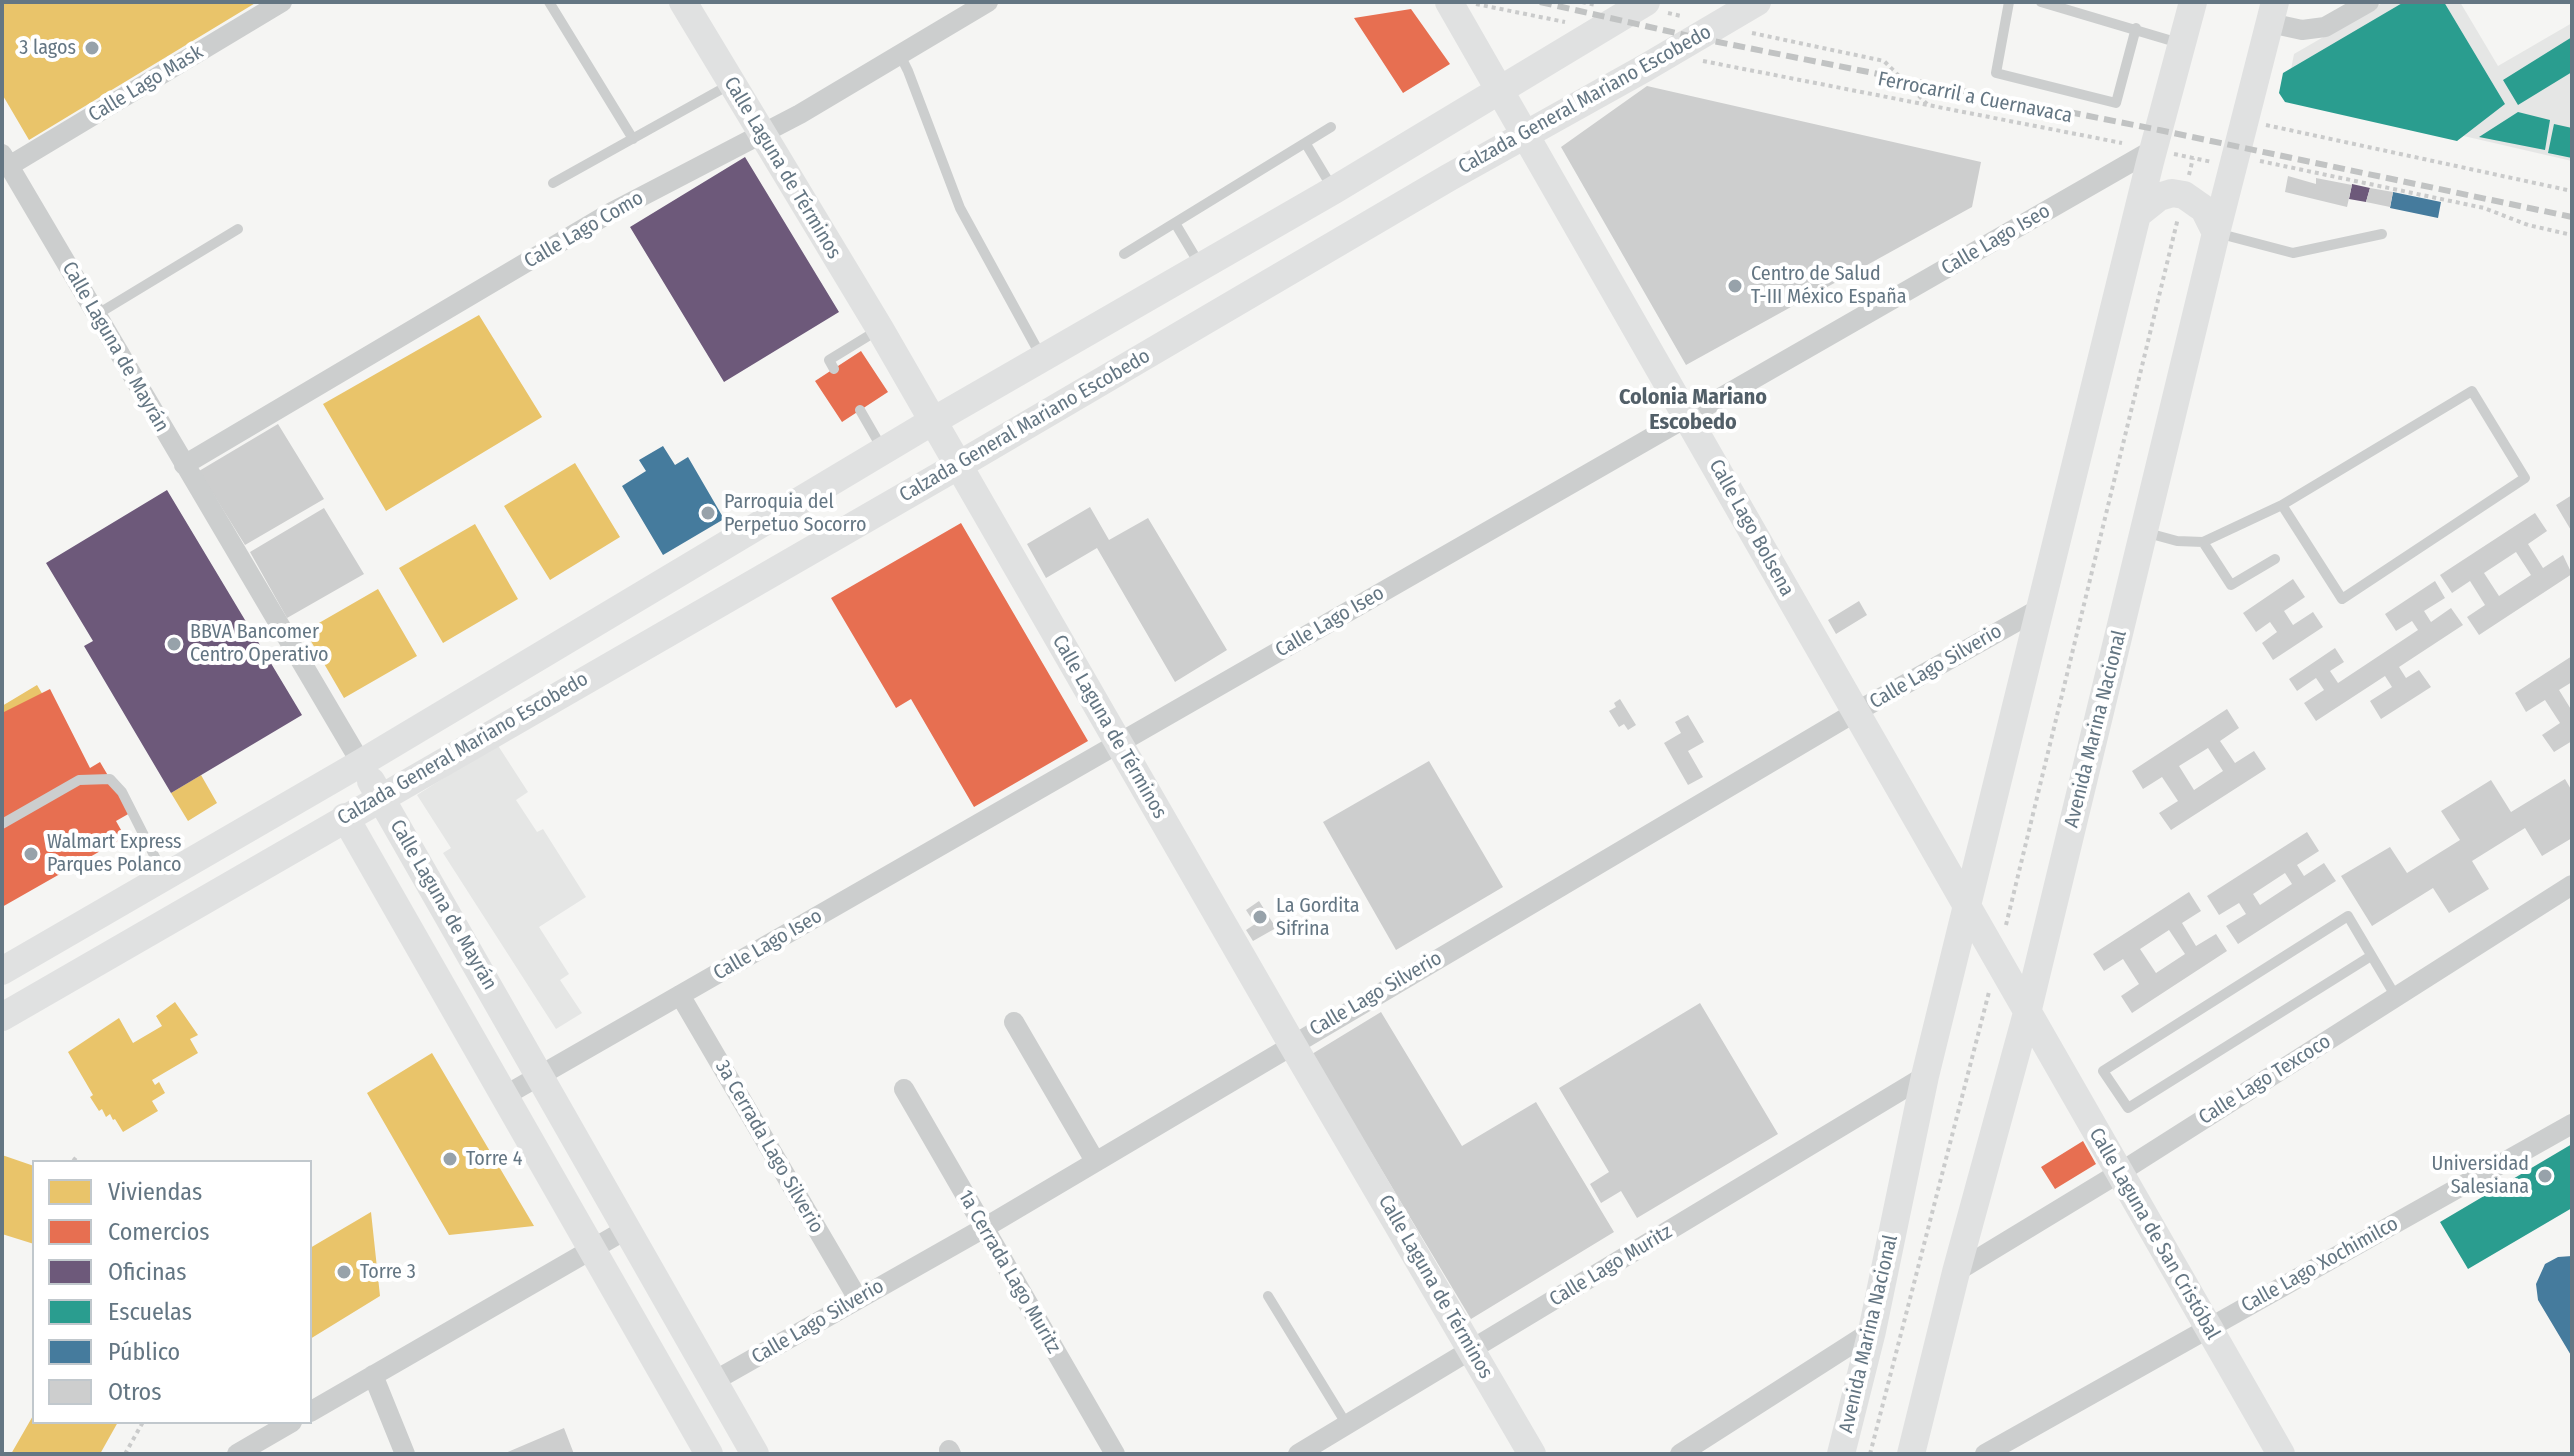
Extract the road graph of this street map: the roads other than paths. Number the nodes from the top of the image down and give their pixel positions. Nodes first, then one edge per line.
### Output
1 (282, 2) edge
2 (549, 2) edge
3 (683, 2) edge
4 (988, 2) edge
5 (1449, 2) edge
6 (1757, 2) edge
7 (2009, 2) edge
8 (2041, 2) edge
9 (2193, 2) edge
10 (2369, 2) edge
11 (1637, 4) edge
12 (2272, 12) edge
13 (2136, 28) junction
14 (2181, 43) junction
15 (900, 55) junction
16 (731, 84) junction
17 (1499, 89) junction
18 (1331, 127) dead end
19 (1525, 134) junction
20 (762, 135) junction
21 (633, 139) junction
22 (1306, 144) junction
23 (2152, 156) junction
24 (5, 160) edge
25 (2240, 169) junction
26 (553, 183) dead end
27 (1334, 190) junction
28 (2184, 193) junction
29 (2139, 213) junction
30 (1175, 223) junction
31 (238, 229) dead end
32 (2216, 233) junction
33 (2382, 234) dead end
34 (1124, 254) dead end
35 (1201, 267) junction
36 (96, 315) junction
37 (880, 329) junction
38 (1043, 359) junction
39 (834, 369) dead end
40 (860, 410) dead end
41 (1688, 416) junction
42 (933, 421) junction
43 (884, 451) junction
44 (184, 465) junction
45 (959, 465) junction
46 (2282, 505) junction
47 (2144, 532) junction
48 (2203, 542) junction
49 (2275, 559) dead end
50 (2039, 609) junction
51 (1854, 713) junction
52 (1118, 743) junction
53 (361, 763) junction
54 (380, 797) junction
55 (345, 817) junction
56 (2, 824) edge
57 (165, 877) junction
58 (2572, 885) edge
59 (1967, 907) junction
60 (2371, 956) junction
61 (481, 970) junction
62 (2, 971) edge
63 (445, 990) junction
64 (680, 995) junction
65 (2396, 997) junction
66 (2027, 1013) junction
67 (2, 1017) edge
68 (1014, 1022) dead end
69 (1292, 1044) junction
70 (541, 1075) junction
71 (1925, 1076) junction
72 (904, 1089) dead end
73 (506, 1095) junction
74 (2572, 1124) edge
75 (1095, 1161) junction
76 (2119, 1173) junction
77 (984, 1228) junction
78 (627, 1229) junction
79 (593, 1248) junction
80 (1956, 1272) junction
81 (1268, 1296) dead end
82 (858, 1299) junction
83 (2208, 1328) junction
84 (1872, 1331) junction
85 (1472, 1350) junction
86 (373, 1375) junction
87 (714, 1381) junction
88 (312, 1411) edge
89 (289, 1424) edge
90 (1347, 1425) junction
91 (237, 1454) edge
92 (405, 1454) edge
93 (709, 1454) edge
94 (755, 1454) edge
95 (1115, 1454) edge
96 (1298, 1454) edge
97 (1532, 1454) edge
98 (1680, 1454) edge
99 (1841, 1454) edge
100 (1911, 1454) edge
101 (1985, 1454) edge
102 (2281, 1454) edge

1 - 24 street, Calle Lago Mask
2 - 21 lane
3 - 16 main road, Calle Laguna de Términos
4 - 15 street, Calle Lago Como
5 - 17 main road, Calle Lago Bolsena
6 - 19 main road, Calzada General Mariano Escobedo
7 - 13 lane
8 - 13 lane
9 - 14 main road, Avenida Marina Nacional
10 - 12 street
11 - 17 main road, Calzada General Mariano Escobedo
12 - 25 main road, Avenida Marina Nacional
13 - 14 lane
14 - 23 main road, Avenida Marina Nacional
15 - 20 street, Calle Lago Como
15 - 38 lane
16 - 20 main road, Calle Laguna de Términos
16 - 21 lane
17 - 19 main road, Calle Lago Bolsena
17 - 27 main road, Calzada General Mariano Escobedo
18 - 22 lane
19 - 41 main road, Calle Lago Bolsena
19 - 45 main road, Calzada General Mariano Escobedo
20 - 37 main road, Calle Laguna de Términos
20 - 44 street, Calle Lago Como
21 - 26 lane
22 - 27 lane
22 - 30 lane
23 - 28 main road
23 - 29 main road, Avenida Marina Nacional
23 - 41 street, Calle Lago Iseo
24 - 36 street, Calle Laguna de Mayrán
25 - 28 main road
25 - 32 main road, Avenida Marina Nacional
27 - 35 main road, Calzada General Mariano Escobedo
28 - 29 main road
28 - 32 main road
29 - 50 main road, Avenida Marina Nacional
30 - 34 lane
30 - 35 lane
31 - 36 lane
32 - 33 lane
32 - 47 main road, Avenida Marina Nacional
35 - 38 main road, Calzada General Mariano Escobedo
36 - 44 street, Calle Laguna de Mayrán
37 - 39 lane
37 - 42 main road, Calle Laguna de Términos
38 - 42 main road, Calzada General Mariano Escobedo
40 - 43 lane
41 - 51 main road, Calle Lago Bolsena
41 - 52 street, Calle Lago Iseo
42 - 43 main road, Calzada General Mariano Escobedo
42 - 45 main road, Calle Laguna de Términos
43 - 53 main road, Calzada General Mariano Escobedo
44 - 53 street, Calle Laguna de Mayrán
45 - 52 main road, Calle Laguna de Términos
45 - 54 main road, Calzada General Mariano Escobedo
46 - 46 lane
46 - 48 lane
47 - 48 lane
47 - 66 main road, Avenida Marina Nacional
48 - 49 lane
50 - 51 street, Calle Lago Silverio
50 - 59 main road, Avenida Marina Nacional
51 - 59 main road, Calle Lago Bolsena
51 - 69 street, Calle Lago Silverio
52 - 64 street, Calle Lago Iseo
52 - 69 main road, Calle Laguna de Términos
53 - 54 main road, Calle Laguna de Mayrán
53 - 57 main road, Calzada General Mariano Escobedo
54 - 55 main road, Calzada General Mariano Escobedo
54 - 61 main road, Calle Laguna de Mayrán
55 - 63 main road, Calle Laguna de Mayrán
55 - 67 main road, Calzada General Mariano Escobedo
56 - 57 lane
57 - 62 main road, Calzada General Mariano Escobedo
58 - 65 street, Calle Lago Texcoco
59 - 66 main road, Calle Lago Bolsena
59 - 71 main road, Avenida Marina Nacional
60 - 60 lane
60 - 65 lane
61 - 63 main road
61 - 70 main road, Calle Laguna de Mayrán
63 - 73 main road, Calle Laguna de Mayrán
64 - 70 street, Calle Lago Iseo
64 - 82 street, 3a Cerrada Lago Silverio
65 - 76 street, Calle Lago Texcoco
66 - 76 main road, Calle Laguna de San Cristóbal
66 - 80 main road, Avenida Marina Nacional
68 - 75 street
69 - 75 street, Calle Lago Silverio
69 - 85 main road, Calle Laguna de Términos
70 - 73 street, Calle Lago Iseo
70 - 78 main road, Calle Laguna de Mayrán
71 - 84 main road, Avenida Marina Nacional
71 - 85 street, Calle Lago Muritz
72 - 77 street, 1a Cerrada Lago Muritz
73 - 79 main road, Calle Laguna de Mayrán
74 - 83 street, Calle Lago Xochimilco
75 - 77 street, Calle Lago Silverio
76 - 80 street, Calle Lago Texcoco
76 - 83 main road, Calle Laguna de San Cristóbal
77 - 82 street, Calle Lago Silverio
77 - 95 street, 1a Cerrada Lago Muritz
78 - 79 street
78 - 87 main road, Calle Laguna de Mayrán
79 - 86 street
79 - 93 main road, Calle Laguna de Mayrán
80 - 100 main road, Avenida Marina Nacional
81 - 90 lane
82 - 87 street, Calle Lago Silverio
83 - 101 street, Calle Lago Xochimilco
83 - 102 main road, Calle Laguna de San Cristóbal
84 - 98 street
84 - 99 main road, Avenida Marina Nacional
85 - 90 street, Calle Lago Muritz
85 - 97 main road, Calle Laguna de Términos
86 - 88 street
86 - 92 street
87 - 94 main road, Calle Laguna de Mayrán
89 - 91 street
90 - 96 street, Calle Lago Muritz

